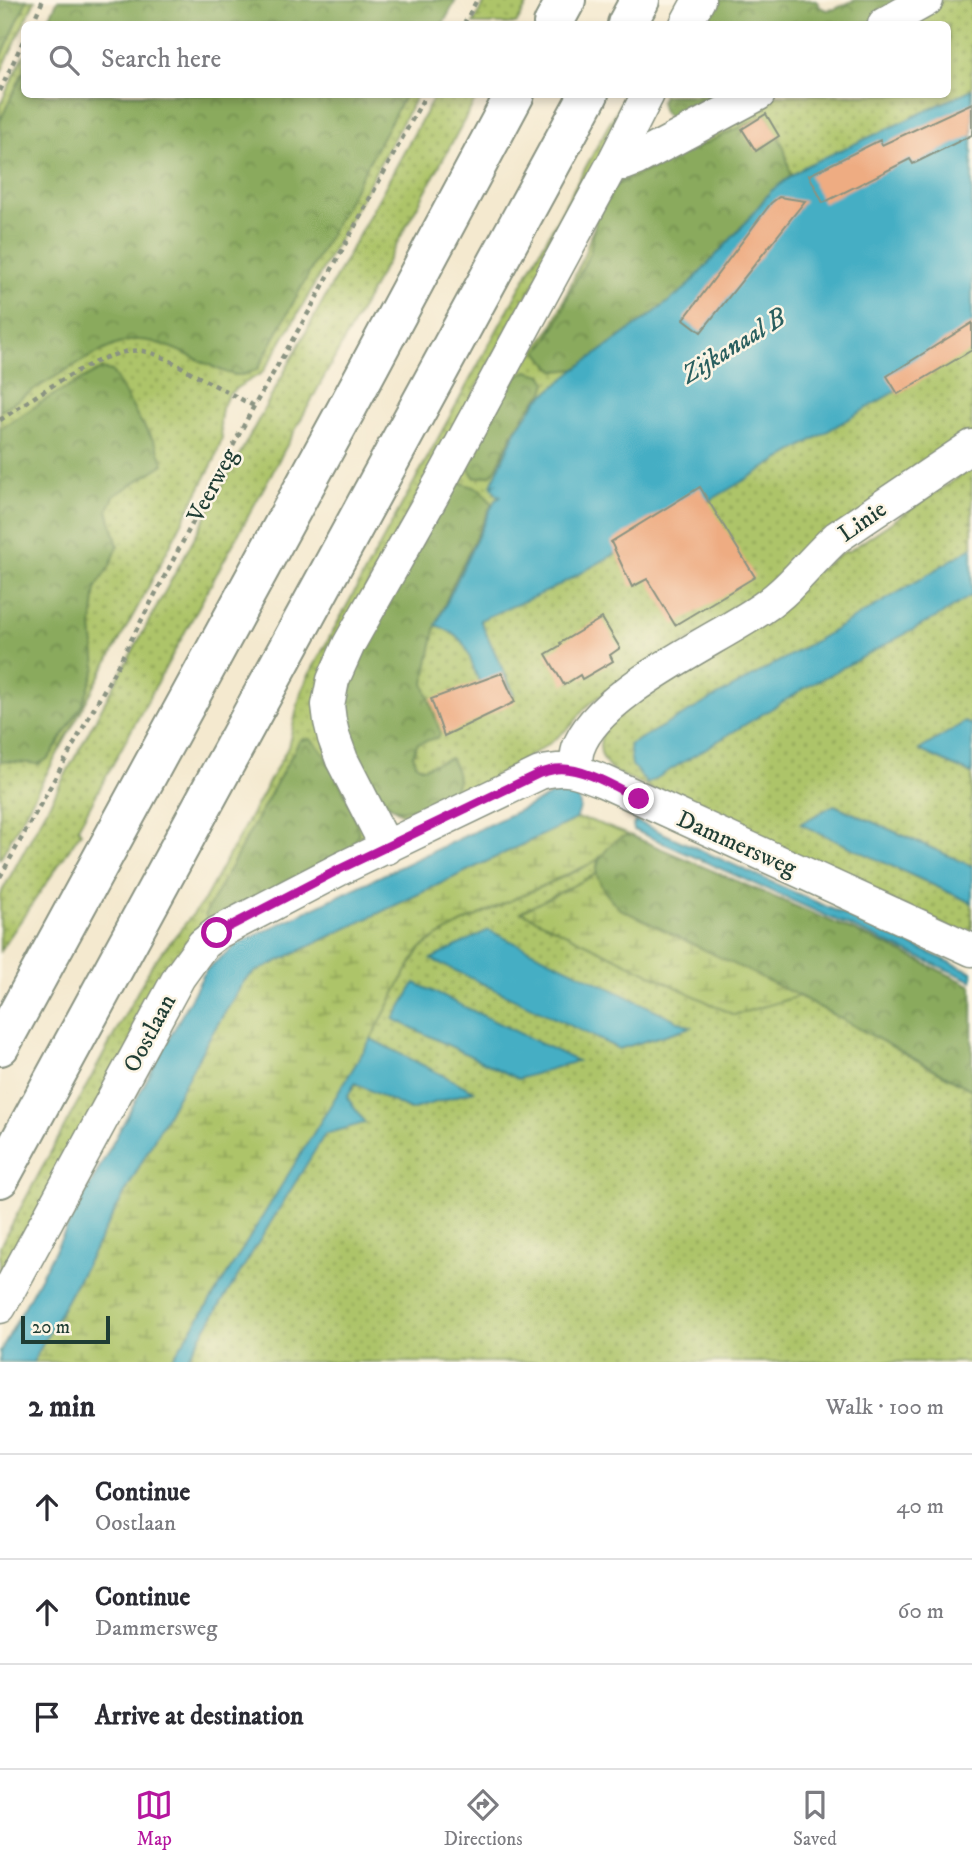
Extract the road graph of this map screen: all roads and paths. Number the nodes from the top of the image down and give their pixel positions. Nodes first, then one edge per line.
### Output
1 (43, 0) edge
2 (477, 0) edge
3 (566, 0) edge
4 (640, 0) edge
5 (699, 0) edge
6 (927, 0) edge
7 (33, 21) edge
8 (466, 21) edge
9 (555, 21) edge
10 (629, 21) edge
11 (688, 21) edge
12 (889, 21) edge
13 (21, 46) edge
14 (0, 91) edge
15 (424, 98) edge
16 (514, 98) edge
17 (587, 98) edge
18 (646, 98) edge
19 (751, 98) edge
20 (614, 162) junction
21 (254, 406) junction
22 (0, 420) edge
23 (972, 446) edge
24 (576, 770) junction
25 (387, 848) junction
26 (0, 877) edge
27 (972, 950) edge
28 (0, 1046) edge
29 (0, 1178) edge
30 (0, 1307) edge

1 - 7 path
2 - 8 path
3 - 9 highway
4 - 10 highway
5 - 11 street
6 - 12 street
13 - 14 path
15 - 21 path, Veerweg
16 - 28 highway
17 - 29 highway
18 - 20 street
19 - 20 street
20 - 25 street
21 - 22 path
21 - 26 path, Veerweg
23 - 24 street, Linie
24 - 25 street, Dammersweg
24 - 27 street, Dammersweg
25 - 30 street, Oostlaan

